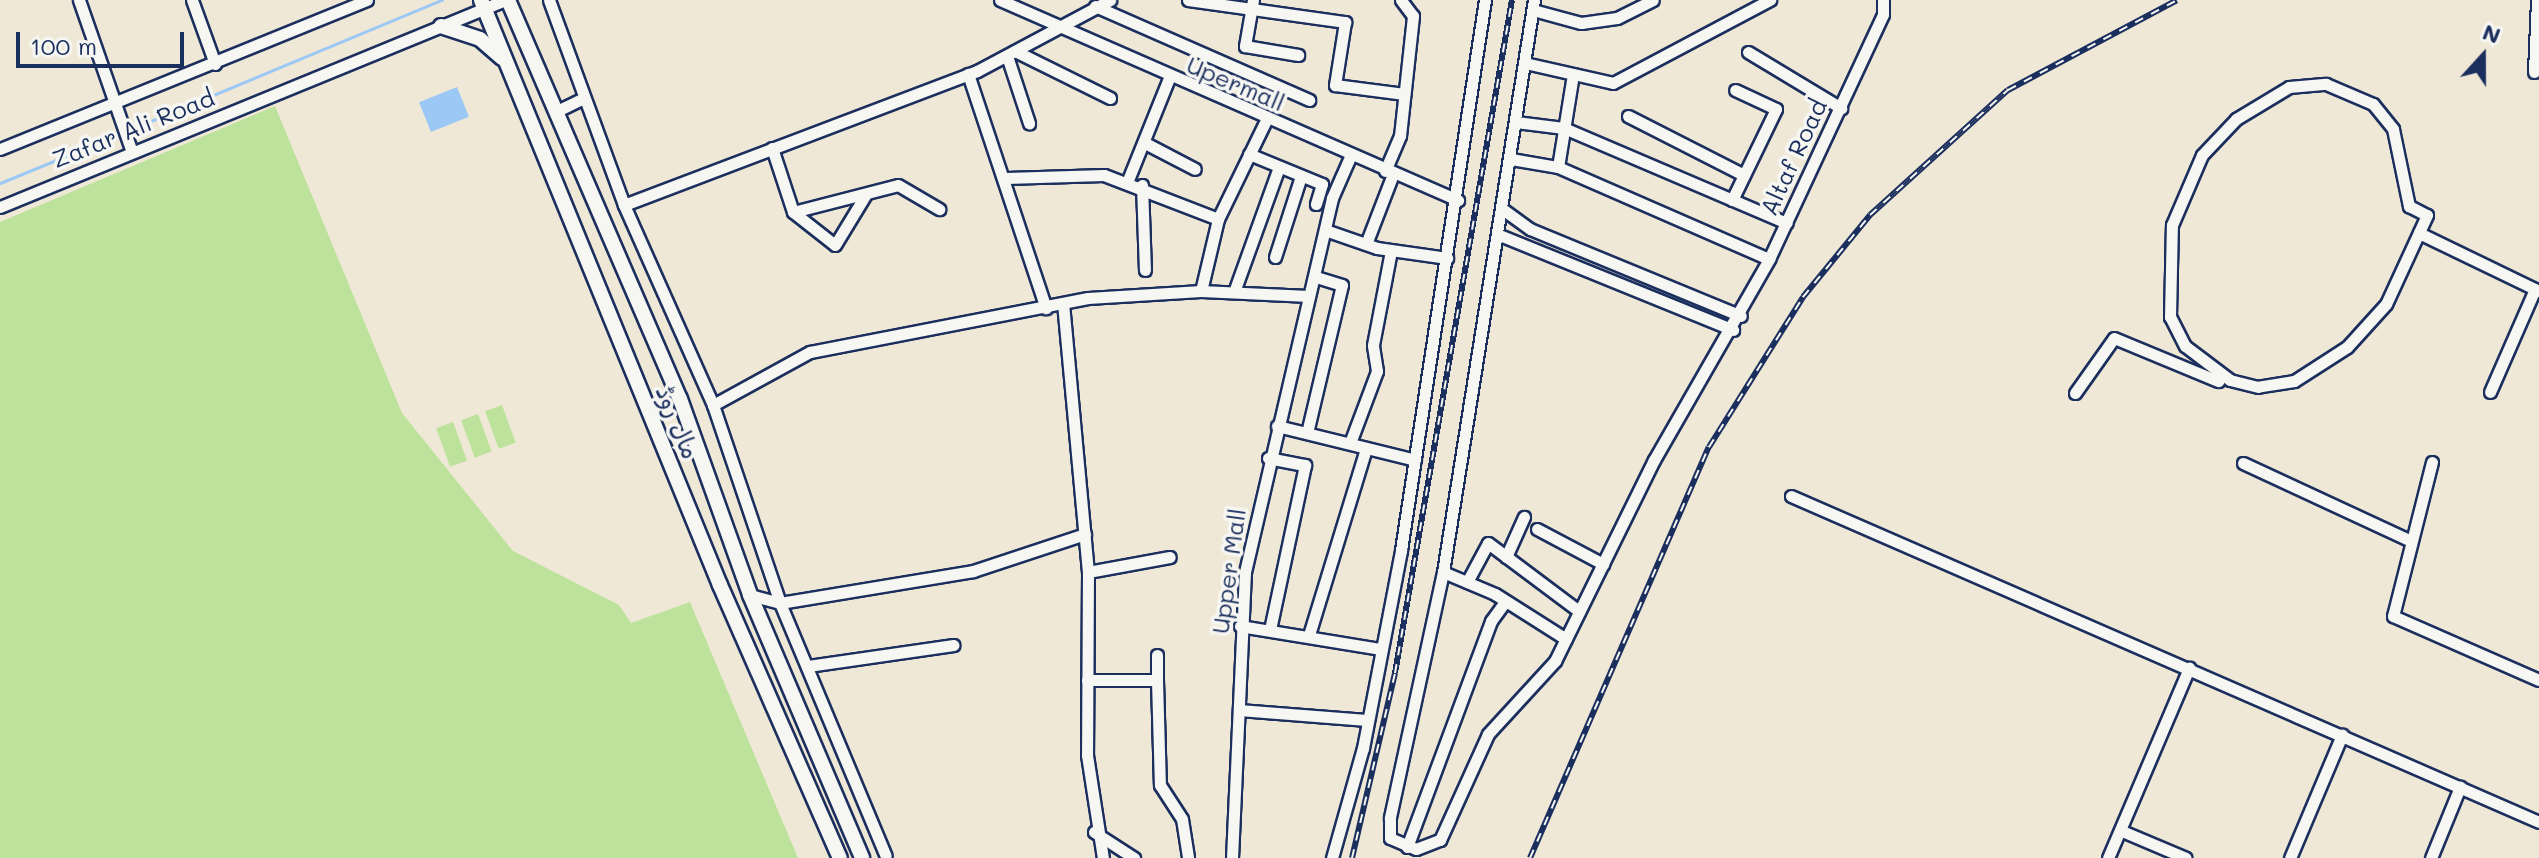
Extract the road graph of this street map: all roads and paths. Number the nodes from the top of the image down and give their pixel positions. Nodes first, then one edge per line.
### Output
1 (79, 0) edge
2 (192, 0) edge
3 (367, 0) edge
4 (507, 0) edge
5 (549, 0) edge
6 (1000, 0) edge
7 (1110, 0) edge
8 (1188, 0) edge
9 (1401, 0) edge
10 (1485, 0) edge
11 (1653, 0) edge
12 (1770, 0) edge
13 (1883, 0) edge
14 (2537, 0) edge
15 (483, 4) edge
16 (1252, 5) edge
17 (1534, 5) edge
18 (1095, 6) junction
19 (1061, 25) junction
20 (441, 26) junction
21 (1748, 52) dead end
22 (1011, 54) junction
23 (1298, 55) dead end
24 (505, 60) junction
25 (1525, 63) junction
26 (215, 64) junction
27 (2534, 72) dead end
28 (968, 74) junction
29 (1573, 74) junction
30 (1169, 78) junction
31 (1735, 90) dead end
32 (1404, 94) junction
33 (584, 98) junction
34 (1110, 98) dead end
35 (1309, 100) dead end
36 (117, 102) junction
37 (1841, 108) junction
38 (557, 111) junction
39 (1628, 116) dead end
40 (1266, 120) junction
41 (1516, 122) junction
42 (1029, 123) dead end
43 (1564, 128) junction
44 (1145, 143) junction
45 (130, 146) junction
46 (772, 148) junction
47 (0, 149) edge
48 (1249, 154) junction
49 (1350, 157) junction
50 (1511, 159) junction
51 (1279, 167) junction
52 (1558, 167) junction
53 (1195, 169) dead end
54 (1389, 172) junction
55 (1744, 175) junction
56 (1301, 176) junction
57 (1006, 178) junction
58 (1128, 180) junction
59 (1142, 185) junction
60 (866, 194) junction
61 (1458, 200) junction
62 (1732, 200) junction
63 (1316, 204) dead end
64 (624, 205) junction
65 (0, 207) edge
66 (1501, 208) junction
67 (939, 209) dead end
68 (793, 212) junction
69 (1218, 219) junction
70 (1787, 223) junction
71 (1325, 230) junction
72 (2419, 233) junction
73 (1497, 234) junction
74 (1366, 244) junction
75 (1391, 251) junction
76 (1275, 257) dead end
77 (1447, 258) junction
78 (1769, 259) junction
79 (1145, 270) dead end
80 (1315, 277) junction
81 (2537, 290) edge
82 (1201, 291) junction
83 (1234, 292) junction
84 (1309, 296) junction
85 (1063, 303) junction
86 (1046, 308) junction
87 (1741, 316) junction
88 (1733, 330) junction
89 (2240, 383) junction
90 (2490, 392) dead end
91 (2075, 393) dead end
92 (713, 405) junction
93 (1277, 426) junction
94 (1307, 433) junction
95 (1350, 443) junction
96 (1366, 448) junction
97 (1268, 458) junction
98 (1415, 460) junction
99 (2432, 462) dead end
100 (2243, 463) dead end
101 (1791, 496) dead end
102 (1524, 517) dead end
103 (1537, 529) dead end
104 (1085, 534) junction
105 (2409, 540) junction
106 (1170, 557) dead end
107 (1506, 557) junction
108 (1603, 564) junction
109 (1088, 572) junction
110 (1443, 572) junction
111 (1467, 582) junction
112 (750, 595) junction
113 (780, 603) junction
114 (1504, 603) junction
115 (1579, 611) junction
116 (763, 625) junction
117 (1240, 626) junction
118 (1270, 630) junction
119 (1309, 635) junction
120 (1566, 639) junction
121 (953, 645) dead end
122 (1381, 649) junction
123 (1157, 655) dead end
124 (808, 666) junction
125 (2189, 668) junction
126 (1087, 680) junction
127 (1157, 680) junction
128 (2539, 680) edge
129 (1239, 710) junction
130 (1367, 720) junction
131 (2342, 735) junction
132 (2460, 787) junction
133 (2539, 822) edge
134 (2122, 831) junction
135 (1093, 832) junction
136 (1407, 847) junction
137 (885, 857) edge
138 (840, 858) edge
139 (862, 858) edge
140 (1103, 858) edge
141 (1134, 858) edge
142 (1188, 858) edge
143 (1232, 858) edge
144 (1332, 858) edge
145 (2108, 858) edge
146 (2186, 858) edge
147 (2290, 858) edge
148 (2431, 858) edge

1 - 36 street
2 - 26 street
3 - 26 street, Zafar Ali Road
4 - 15 street, Zafar Ali Road
4 - 38 main road, مال روڈ
5 - 33 street
6 - 19 street, Upermall
7 - 18 street
8 - 16 street
9 - 32 street
10 - 61 street
11 - 17 street
12 - 29 street
13 - 37 street, Altaf Road
14 - 27 street
15 - 20 street, Zafar Ali Road
15 - 24 main road, مال روڈ
16 - 23 street
16 - 32 street
17 - 25 street
18 - 19 street
18 - 35 street
19 - 22 street
19 - 30 street, Upermall
20 - 24 main road
20 - 45 street, Zafar Ali Road
21 - 37 street
22 - 28 street
22 - 34 street
22 - 42 street
24 - 138 main road, مال روڈ
25 - 29 street
25 - 41 street
26 - 36 street, Zafar Ali Road
28 - 46 street
28 - 57 street
29 - 43 street
30 - 40 street, Upermall
30 - 44 street
31 - 55 street
32 - 54 street
33 - 38 street
33 - 64 street
36 - 45 street
36 - 47 street, Zafar Ali Road
37 - 70 street, Altaf Road
38 - 112 main road, مال روڈ
39 - 55 street
40 - 48 street
40 - 49 street, Upermall
41 - 43 street
41 - 50 street
43 - 52 street
43 - 62 street
44 - 53 street
44 - 58 street
45 - 65 street, Zafar Ali Road
46 - 64 street
46 - 68 street
48 - 51 street
48 - 69 street
49 - 54 street, Upermall
49 - 71 street, Upper Mall
50 - 52 street
50 - 66 street
51 - 56 street
51 - 83 street
52 - 78 street
54 - 61 street, Upermall
54 - 74 street
55 - 62 street
56 - 63 street
56 - 76 street
57 - 58 street
57 - 86 street
58 - 59 street
59 - 69 street
59 - 79 street
60 - 67 street
60 - 68 street
60 - 68 street
61 - 77 street
62 - 70 street
64 - 92 street
66 - 73 street
66 - 87 street
69 - 82 street
70 - 78 street, Altaf Road
71 - 74 street
71 - 80 street, Upper Mall
72 - 81 street
72 - 89 street
72 - 89 street
73 - 88 street
73 - 110 street
74 - 75 street
75 - 77 street
75 - 95 street
77 - 98 street
78 - 87 street, Altaf Road
80 - 84 street, Upper Mall
80 - 94 street
81 - 90 street
82 - 83 street
82 - 85 street
83 - 84 street
84 - 93 street, Upper Mall
85 - 86 street
85 - 104 street
86 - 92 street
87 - 88 street, Altaf Road
88 - 108 street, Altaf Road
89 - 91 street
92 - 113 street
93 - 94 street
93 - 97 street, Upper Mall
94 - 95 street
95 - 96 street
96 - 98 street
96 - 119 street
97 - 117 street, Upper Mall
97 - 118 street
98 - 122 street
99 - 105 street
100 - 105 street
101 - 125 street
102 - 107 street
103 - 108 street
104 - 109 street
104 - 113 street
105 - 128 street
106 - 109 street
107 - 111 street
107 - 115 street
108 - 115 street, Altaf Road
109 - 126 street
110 - 111 street
110 - 136 street
111 - 114 street
112 - 113 street
112 - 116 main road, مال روڈ
113 - 116 street
113 - 124 street
114 - 120 street
114 - 136 street
115 - 120 street, Altaf Road
116 - 139 main road, مال روڈ
117 - 118 street
117 - 129 street, Upper Mall
118 - 119 street
119 - 122 street
120 - 136 street, Altaf Road
121 - 124 street
122 - 130 street
123 - 127 street
124 - 137 street
125 - 131 street
125 - 134 street
126 - 127 street
126 - 135 street
127 - 142 street
129 - 130 street
129 - 143 street, Upper Mall
130 - 144 street
131 - 132 street
131 - 147 street
132 - 133 street
132 - 148 street
134 - 145 street
134 - 146 street
135 - 140 street
135 - 141 street

